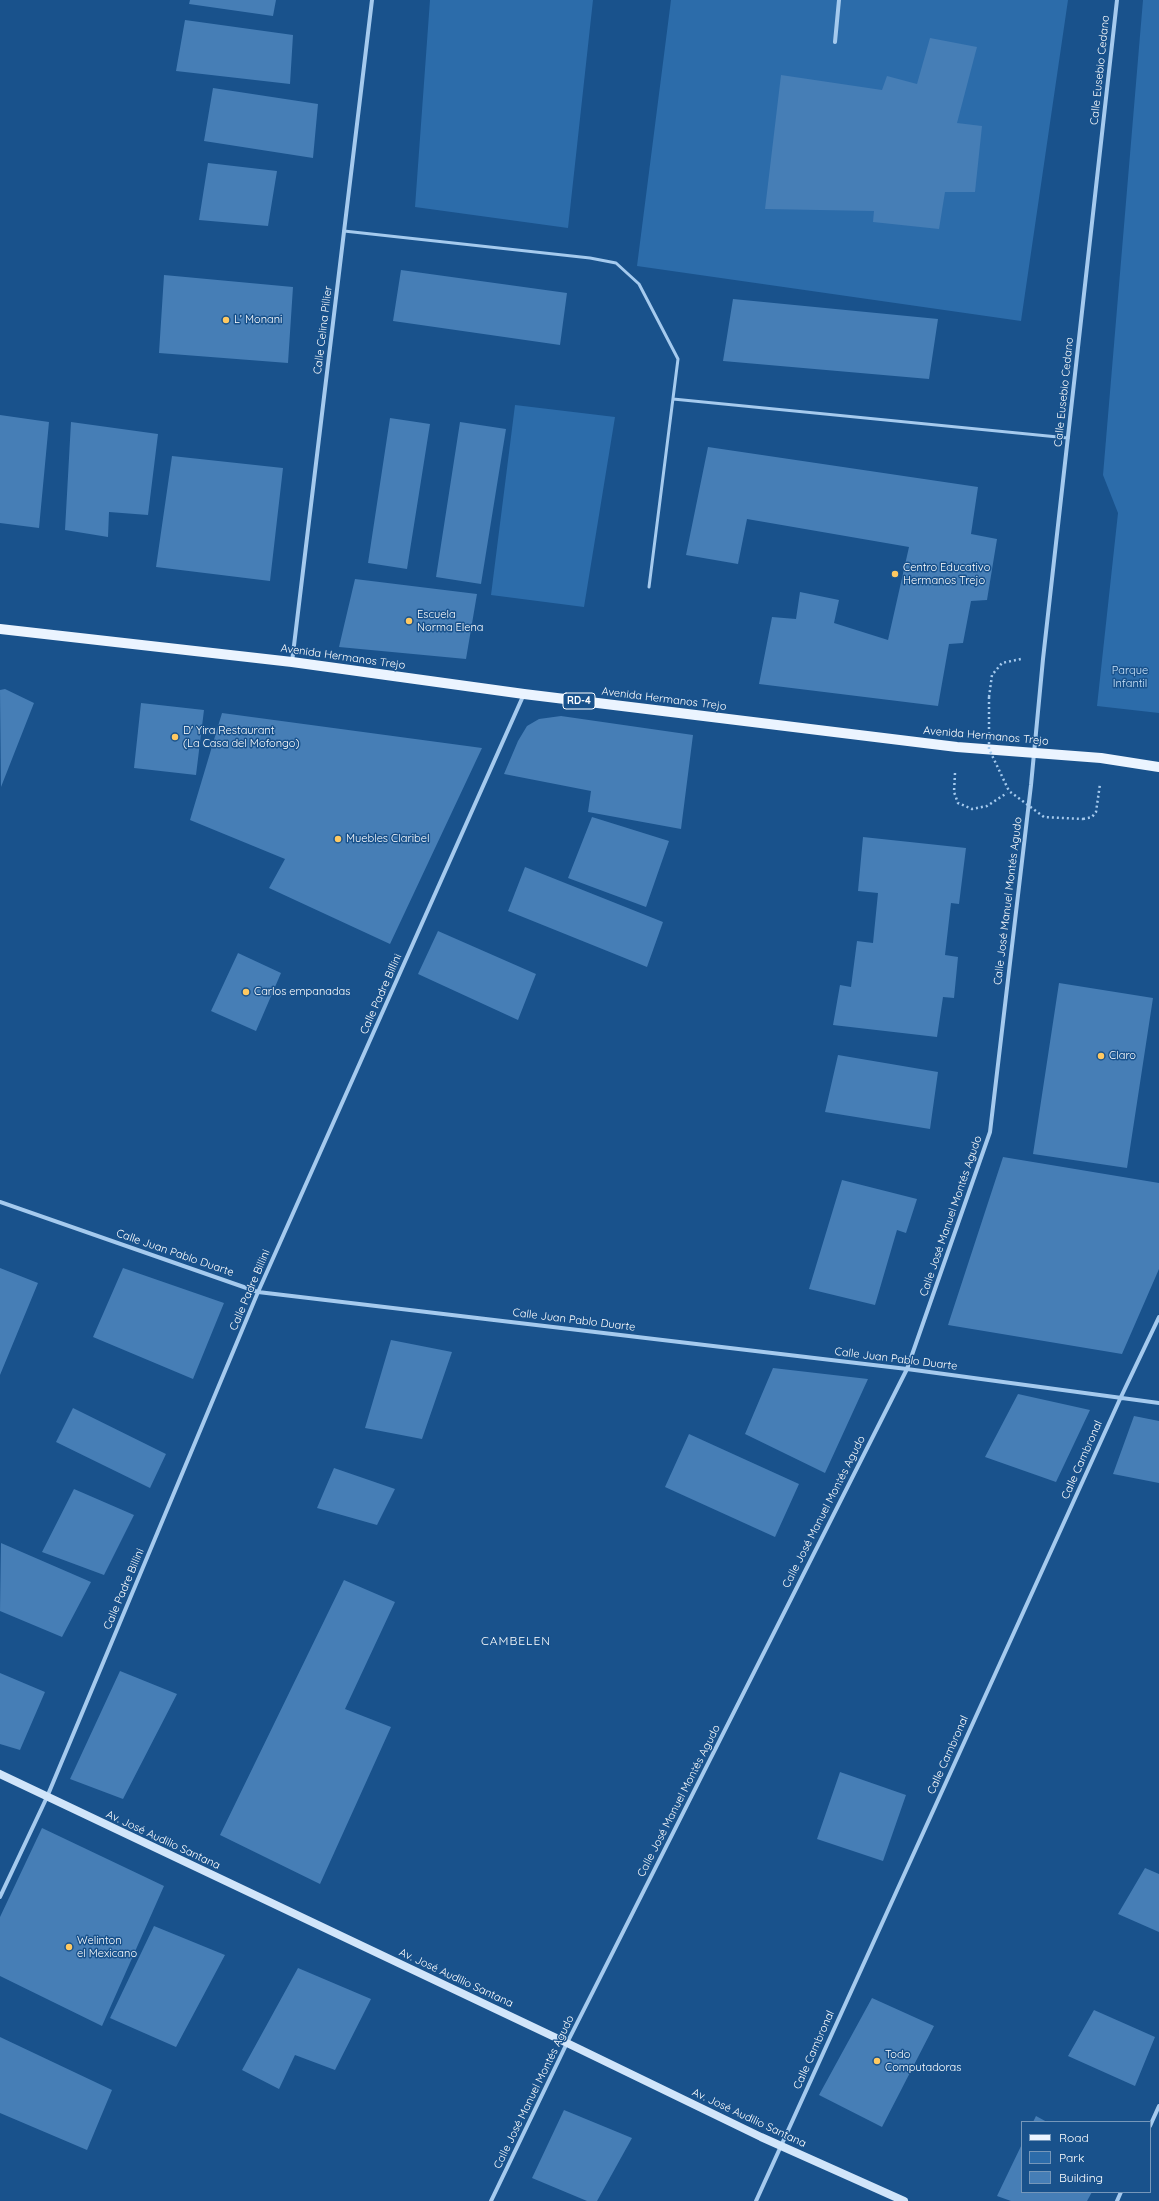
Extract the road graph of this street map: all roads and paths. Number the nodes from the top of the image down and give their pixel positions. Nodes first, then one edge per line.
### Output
1 (372, 0) edge
2 (839, 0) edge
3 (1117, 0) edge
4 (835, 42) dead end
5 (344, 231) junction
6 (673, 399) junction
7 (1068, 438) junction
8 (649, 587) dead end
9 (0, 629) edge
10 (1043, 659) junction
11 (292, 662) junction
12 (524, 694) junction
13 (957, 747) junction
14 (1034, 753) junction
15 (1101, 758) junction
16 (1159, 767) edge
17 (1031, 785) joint
18 (1009, 791) junction
19 (0, 1202) edge
20 (258, 1292) junction
21 (1159, 1317) edge
22 (907, 1369) junction
23 (1120, 1399) junction
24 (1159, 1403) edge
25 (0, 1774) edge
26 (47, 1796) junction
27 (0, 1897) edge
28 (567, 2043) junction
29 (1159, 2106) edge
30 (1151, 2124) edge
31 (780, 2145) junction
32 (491, 2201) edge
33 (756, 2201) edge
34 (904, 2201) edge

1 - 5 street, Calle Celina Pillier
2 - 4 street
3 - 7 street, Calle Eusebio Cedano
5 - 6 lane
5 - 11 street, Calle Celina Pillier
6 - 7 lane
6 - 8 lane
7 - 10 street, Calle Eusebio Cedano
9 - 11 main road, Avenida Hermanos Trejo / RD-4
10 - 14 street, Calle Eusebio Cedano
10 - 18 path, bridge
11 - 12 main road, Avenida Hermanos Trejo / RD-4
12 - 13 main road, Avenida Hermanos Trejo / RD-4
12 - 20 street, Calle Padre Billini
13 - 14 main road, Avenida Hermanos Trejo / RD-4
13 - 18 path
14 - 15 main road, Avenida Hermanos Trejo / RD-4
14 - 17 street, Calle Eusebio Cedano
15 - 16 main road, Avenida Hermanos Trejo / RD-4
15 - 18 path, bridge
17 - 22 street, Calle José Manuel Montés Agudo
19 - 20 street, Calle Juan Pablo Duarte
20 - 22 street, Calle Juan Pablo Duarte
20 - 26 street, Calle Padre Billini
21 - 23 street, Calle Cambronal
22 - 23 street, Calle Juan Pablo Duarte
22 - 28 street, Calle José Manuel Montés Agudo
23 - 24 street, Calle Juan Pablo Duarte
23 - 31 street, Calle Cambronal
25 - 26 main road, Av. José Audilio Santana
26 - 27 street, Calle Padre Billini
26 - 28 main road, Av. José Audilio Santana
28 - 31 main road, Av. José Audilio Santana
28 - 32 street, Calle José Manuel Montés Agudo
29 - 30 street
31 - 33 street, Calle Cambronal
31 - 34 main road, Av. José Audilio Santana

